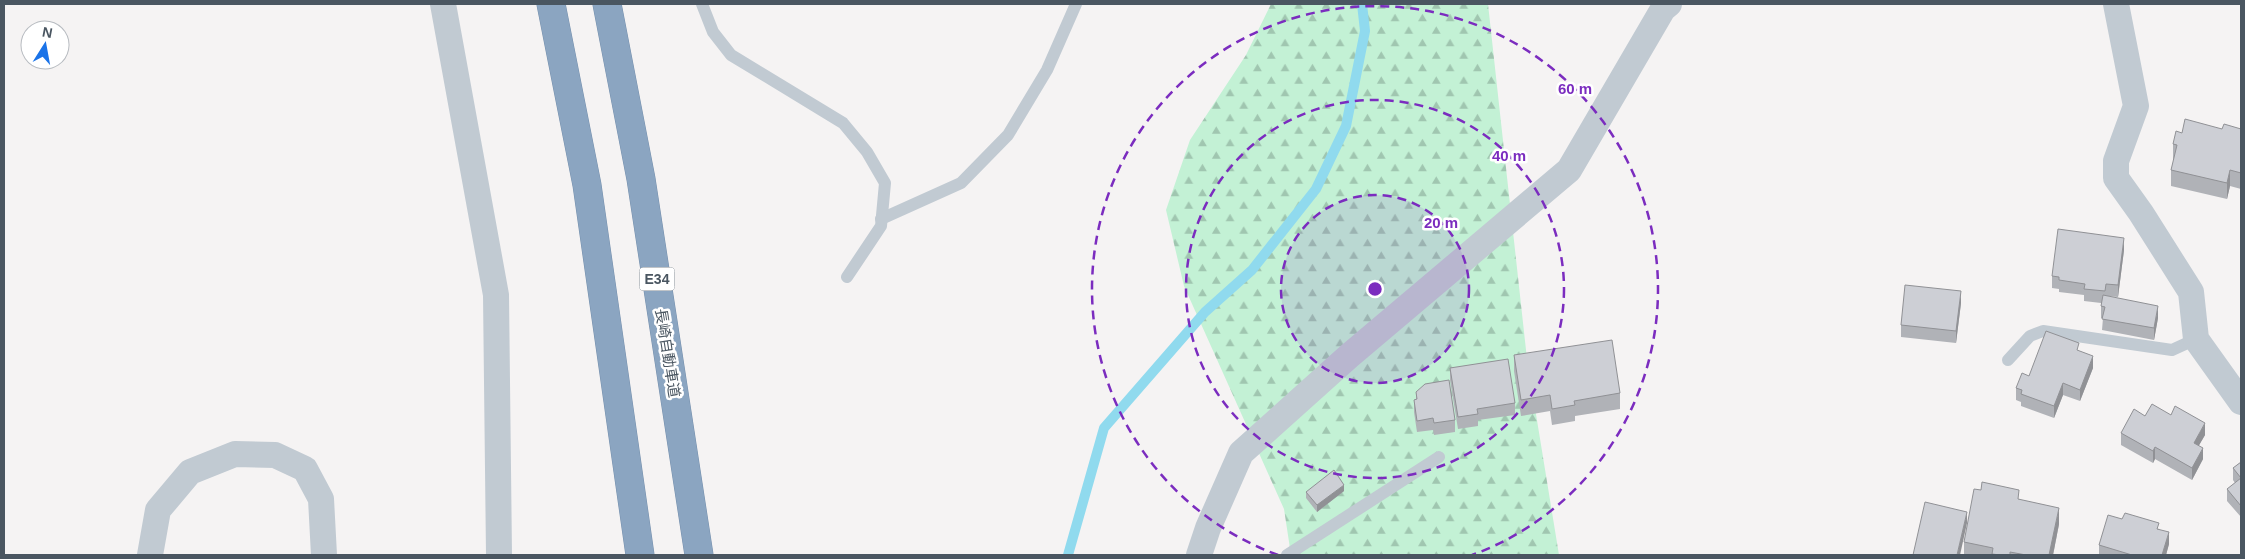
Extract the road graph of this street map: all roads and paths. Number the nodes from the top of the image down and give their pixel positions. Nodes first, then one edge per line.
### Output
1 (443, 4) edge
2 (551, 4) edge
3 (608, 4) edge
4 (702, 4) edge
5 (1076, 4) edge
6 (1669, 4) edge
7 (2116, 4) edge
8 (881, 220) junction
9 (847, 277) dead end
10 (2196, 339) junction
11 (2008, 360) dead end
12 (2241, 402) edge
13 (1439, 457) dead end
14 (150, 555) edge
15 (324, 555) edge
16 (499, 555) edge
17 (640, 555) edge
18 (699, 555) edge
19 (1199, 555) edge
20 (1287, 555) edge

1 - 16 street
2 - 17 highway
3 - 18 highway, 長崎自動車道 / E34
4 - 8 lane
5 - 8 lane
6 - 19 street
7 - 10 street
8 - 9 lane
10 - 11 lane
10 - 12 street
13 - 20 lane
14 - 15 street

